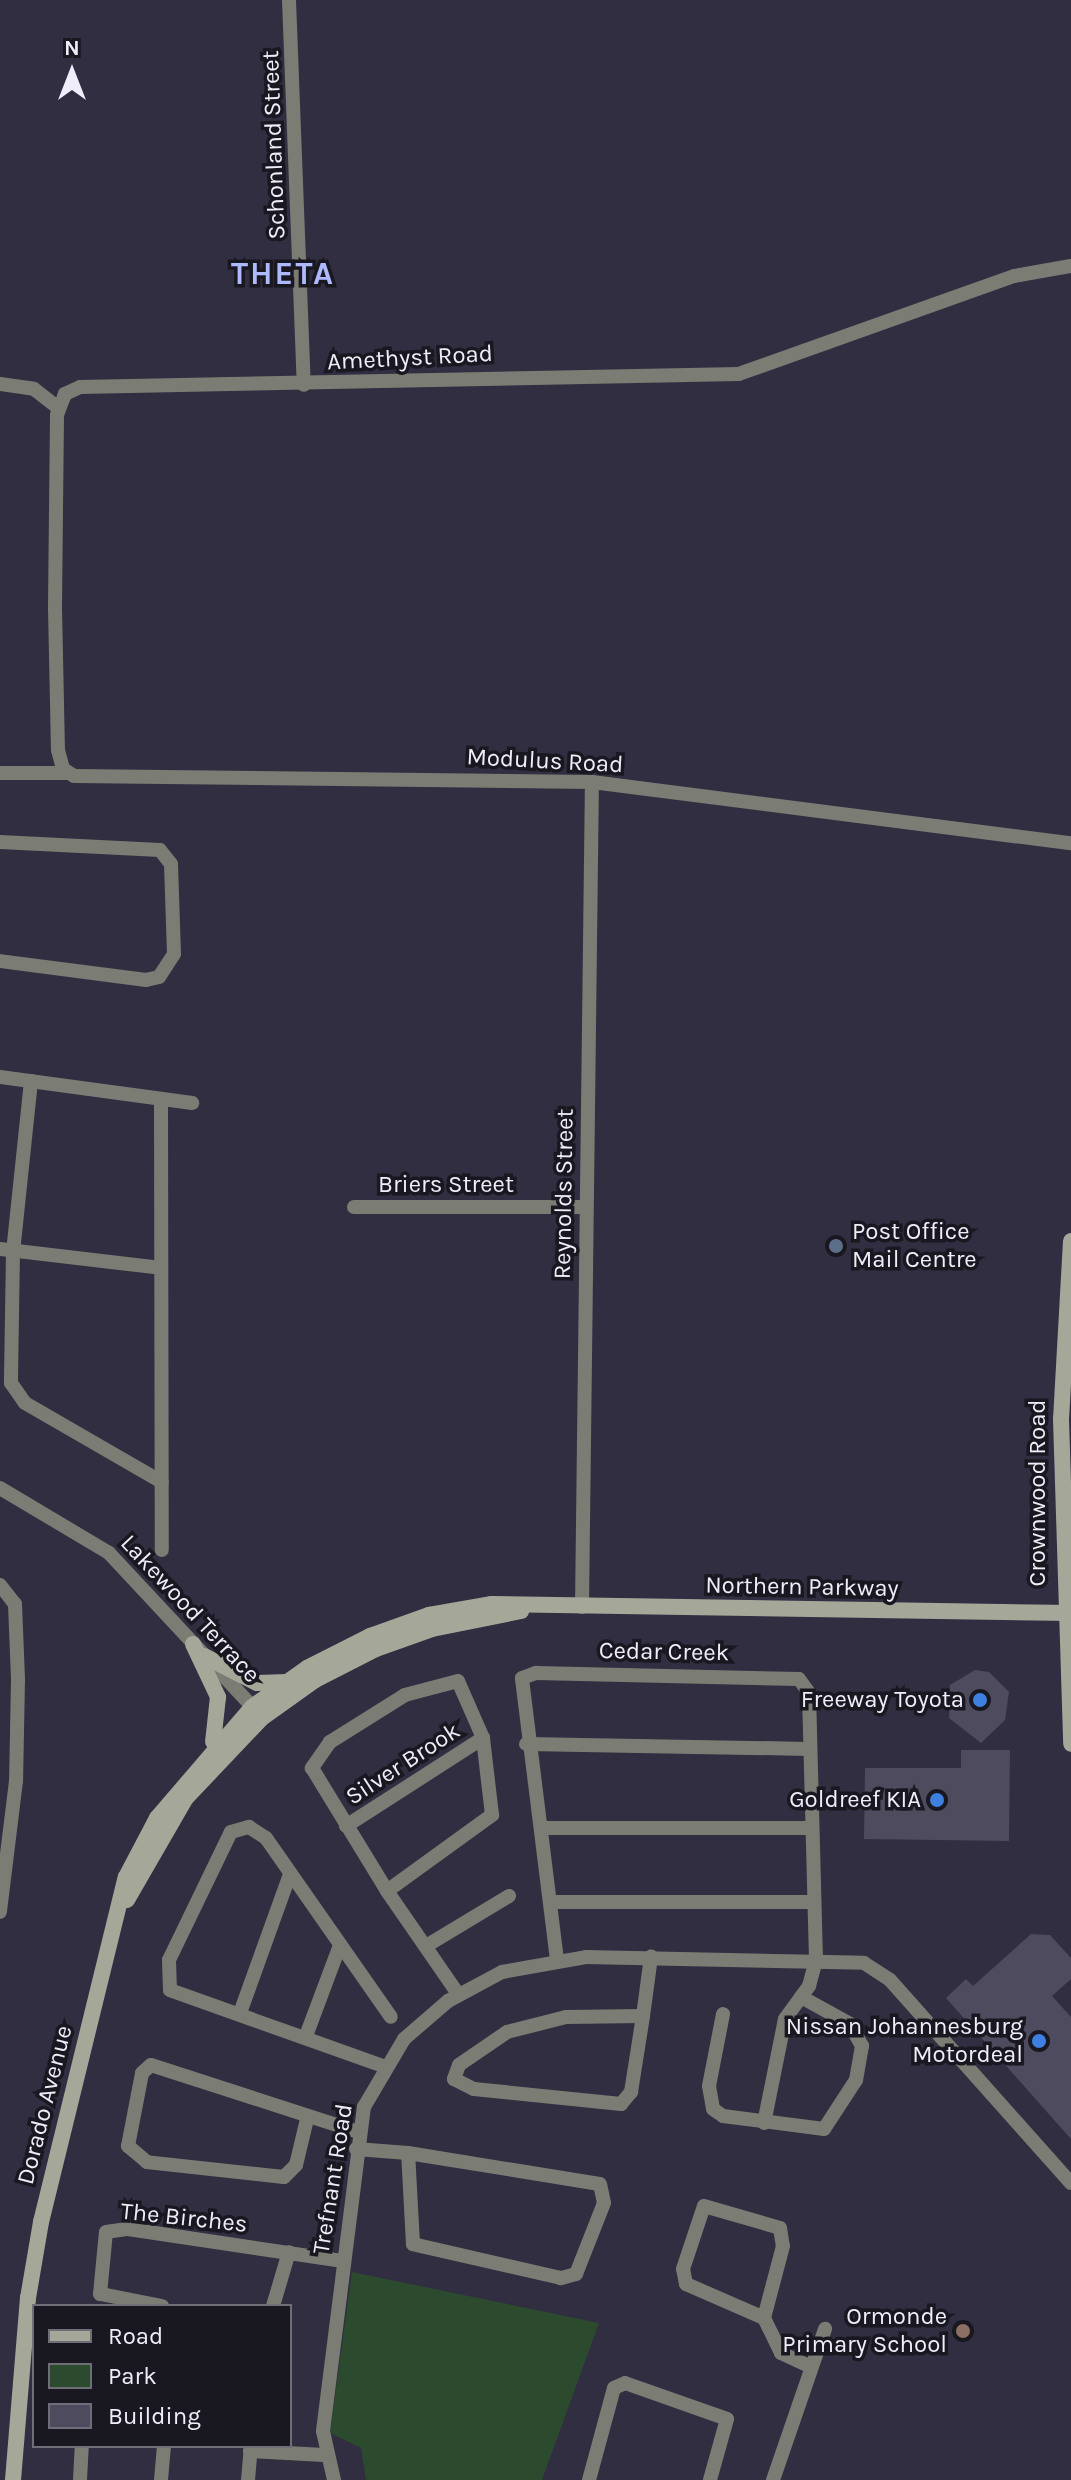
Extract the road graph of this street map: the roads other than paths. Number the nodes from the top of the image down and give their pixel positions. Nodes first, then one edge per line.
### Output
1 (289, 0) edge
2 (1071, 266) edge
3 (0, 384) edge
4 (304, 385) junction
5 (58, 408) junction
6 (0, 773) edge
7 (67, 773) junction
8 (592, 782) junction
9 (0, 842) edge
10 (1071, 843) edge
11 (0, 961) edge
12 (0, 1077) edge
13 (31, 1081) junction
14 (161, 1099) junction
15 (192, 1103) dead end
16 (354, 1207) dead end
17 (586, 1207) junction
18 (1071, 1241) edge
19 (7, 1250) edge
20 (161, 1268) junction
21 (162, 1482) junction
22 (0, 1488) edge
23 (162, 1550) dead end
24 (0, 1585) edge
25 (582, 1607) junction
26 (533, 1608) junction
27 (1067, 1613) edge
28 (199, 1650) junction
29 (288, 1682) junction
30 (257, 1712) junction
31 (483, 1738) junction
32 (526, 1744) junction
33 (1071, 1744) edge
34 (809, 1749) junction
35 (209, 1751) junction
36 (346, 1826) junction
37 (543, 1828) junction
38 (809, 1828) junction
39 (290, 1874) junction
40 (387, 1891) junction
41 (509, 1896) dead end
42 (553, 1902) junction
43 (811, 1902) junction
44 (0, 1912) edge
45 (111, 1934) junction
46 (340, 1945) junction
47 (426, 1946) junction
48 (651, 1957) junction
49 (557, 1960) junction
50 (816, 1960) junction
51 (458, 1994) junction
52 (801, 1997) junction
53 (240, 2013) junction
54 (723, 2014) dead end
55 (643, 2016) junction
56 (391, 2017) dead end
57 (306, 2036) junction
58 (383, 2066) junction
59 (307, 2119) junction
60 (764, 2123) junction
61 (359, 2132) junction
62 (356, 2149) junction
63 (408, 2153) junction
64 (1071, 2183) edge
65 (289, 2252) junction
66 (342, 2261) junction
67 (152, 2304) edge
68 (274, 2304) edge
69 (764, 2318) junction
70 (825, 2329) dead end
71 (811, 2367) junction
72 (82, 2448) edge
73 (164, 2448) edge
74 (250, 2449) edge
75 (324, 2455) junction
76 (13, 2480) edge
77 (80, 2480) edge
78 (161, 2480) edge
79 (248, 2480) edge
80 (334, 2480) edge
81 (589, 2480) edge
82 (710, 2480) edge
83 (773, 2480) edge

1 - 4 street, Schonland Street
2 - 4 street, Amethyst Road
3 - 5 street
4 - 5 street, Amethyst Road
5 - 7 street
6 - 7 street, Modulus Road
7 - 8 street, Modulus Road
8 - 10 street, Modulus Road
8 - 17 street, Reynolds Street
9 - 11 street
12 - 13 street
13 - 14 street
13 - 19 street
14 - 15 street
14 - 20 street
16 - 17 street, Briers Street
17 - 25 street, Reynolds Street
18 - 27 street, Crownwood Road
19 - 20 street
19 - 21 street
20 - 21 street
21 - 23 street
22 - 28 street, Lakewood Terrace
24 - 44 street
25 - 26 street, Northern Parkway
25 - 27 street, Northern Parkway
26 - 29 street, Northern Parkway
26 - 30 street, Northern Parkway
27 - 33 street, Crownwood Road
28 - 29 street
28 - 30 street, Lakewood Terrace
28 - 35 street
29 - 30 street, Northern Parkway
30 - 35 street, Dorado Avenue
30 - 45 street, Dorado Avenue
31 - 36 street, Silver Brook
31 - 36 street, Silver Brook
31 - 40 street, Silver Brook
32 - 34 street
32 - 34 street, Cedar Creek
32 - 37 street, Cedar Creek
34 - 38 street, Cedar Creek
35 - 45 street, Dorado Avenue
36 - 40 street, Silver Brook
37 - 38 street
37 - 42 street, Cedar Creek
38 - 43 street, Cedar Creek
39 - 46 street
39 - 53 street
39 - 53 street
40 - 47 street, Silver Brook
41 - 47 street
42 - 43 street
42 - 49 street, Cedar Creek
43 - 50 street, Cedar Creek
45 - 76 street, Dorado Avenue
46 - 56 street
46 - 57 street
47 - 51 street, Silver Brook
48 - 49 street, Trefnant Road
48 - 50 street, Trefnant Road
48 - 55 street
49 - 51 street, Trefnant Road
50 - 52 street
50 - 64 street, Trefnant Road
51 - 58 street, Trefnant Road
52 - 60 street
52 - 60 street
53 - 57 street
54 - 60 street
55 - 55 street
57 - 58 street
58 - 61 street, Trefnant Road
59 - 59 street
59 - 61 street
61 - 62 street, Trefnant Road
62 - 63 street
62 - 66 street, Trefnant Road
63 - 63 street
65 - 66 street, The Birches
65 - 67 street, The Birches
65 - 68 street
66 - 75 street, Trefnant Road
69 - 69 street
69 - 71 street
70 - 71 street
71 - 83 street
72 - 77 street
73 - 78 street
74 - 75 street
74 - 79 street
75 - 80 street, Trefnant Road
81 - 82 street

